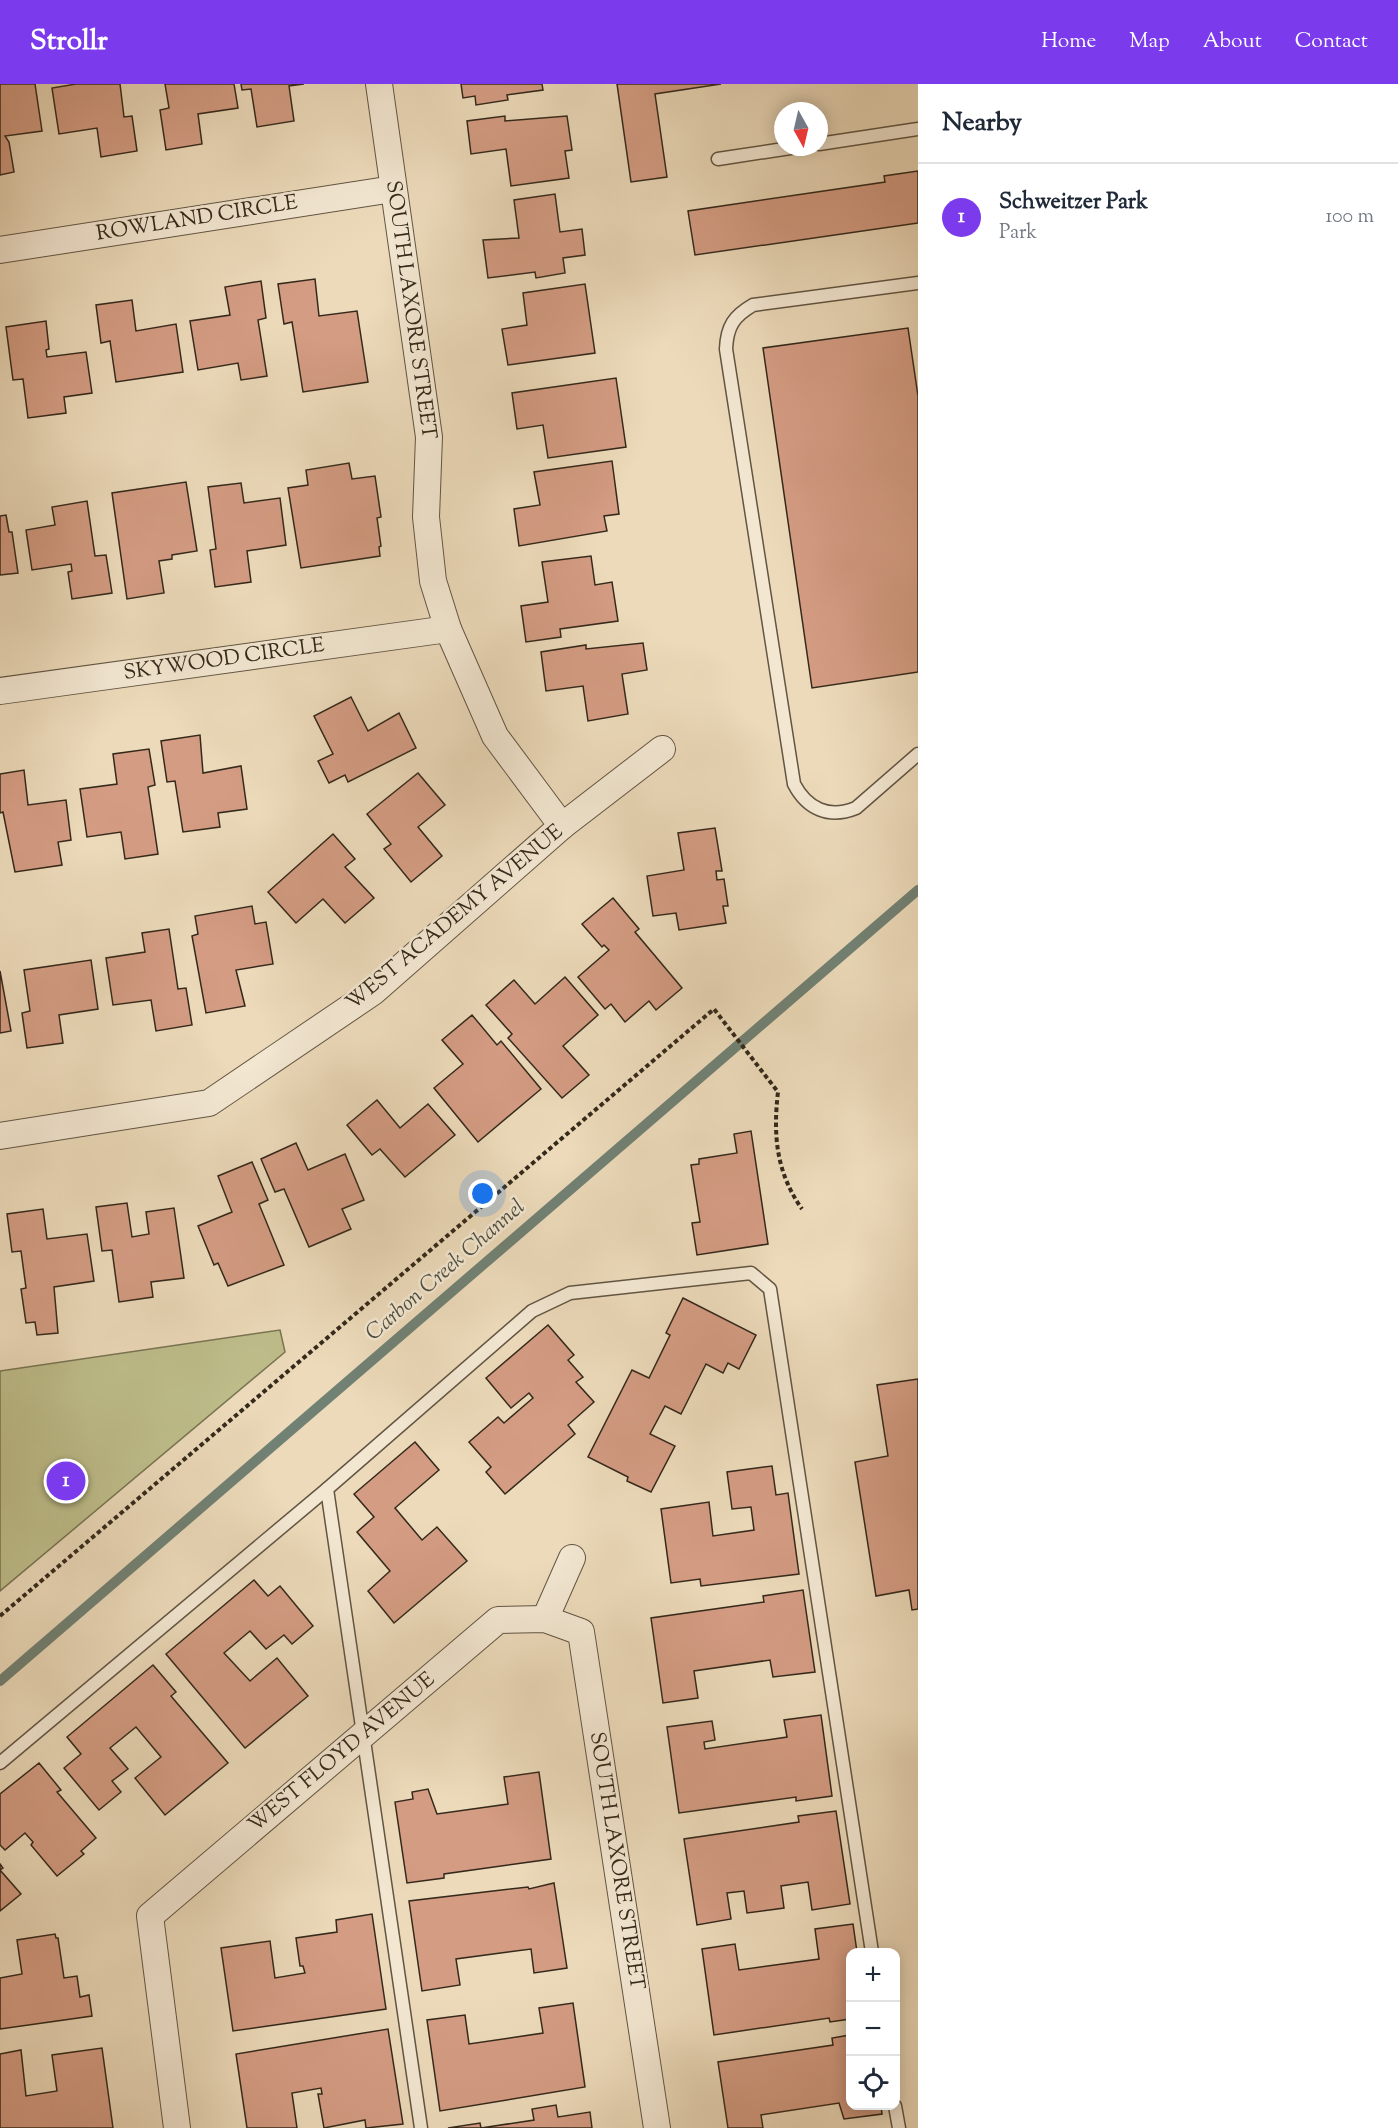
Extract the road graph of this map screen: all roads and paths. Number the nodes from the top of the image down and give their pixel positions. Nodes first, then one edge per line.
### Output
1 (379, 84) edge
2 (918, 129) edge
3 (828, 143) edge
4 (774, 150) edge
5 (718, 159) dead end
6 (393, 189) junction
7 (0, 250) edge
8 (918, 283) edge
9 (448, 629) junction
10 (0, 691) edge
11 (662, 749) dead end
12 (918, 754) edge
13 (562, 826) junction
14 (0, 1136) edge
15 (802, 1209) dead end
16 (327, 1489) junction
17 (572, 1558) dead end
18 (0, 1616) edge
19 (545, 1618) junction
20 (362, 1736) junction
21 (0, 1763) edge
22 (871, 1948) edge
23 (896, 2110) edge
24 (177, 2128) edge
25 (421, 2128) edge
26 (657, 2128) edge
27 (899, 2128) edge

1 - 6 street, SOUTH LAXORE STREET
2 - 3 lane
4 - 5 lane
6 - 7 street, ROWLAND CIRCLE
6 - 9 street, SOUTH LAXORE STREET
8 - 12 lane
9 - 10 street, SKYWOOD CIRCLE
9 - 13 street, SOUTH LAXORE STREET
11 - 13 street, WEST ACADEMY AVENUE
13 - 14 street, WEST ACADEMY AVENUE
15 - 18 path
16 - 20 lane
16 - 21 lane
16 - 22 lane
17 - 19 street
19 - 20 street, WEST FLOYD AVENUE
19 - 26 street, SOUTH LAXORE STREET
20 - 24 street, WEST FLOYD AVENUE
20 - 25 lane
23 - 27 lane

